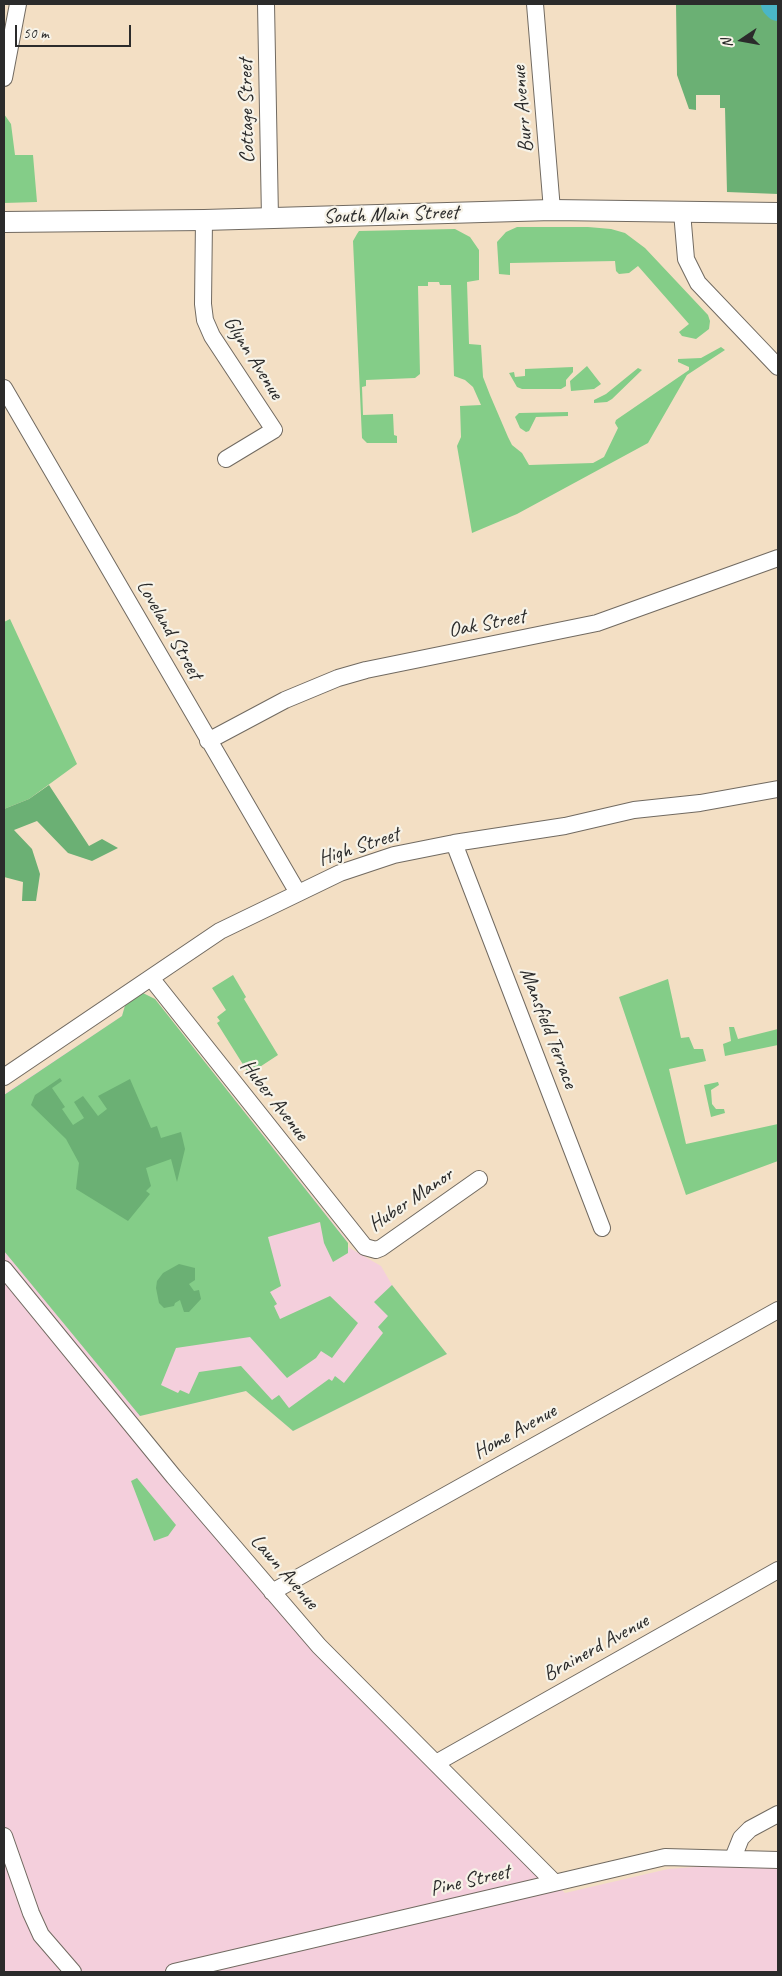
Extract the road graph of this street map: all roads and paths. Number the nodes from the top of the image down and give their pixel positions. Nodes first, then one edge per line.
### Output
1 (18, 4) edge
2 (266, 4) edge
3 (535, 4) edge
4 (4, 78) edge
5 (552, 210) junction
6 (682, 212) junction
7 (770, 213) edge
8 (270, 218) junction
9 (204, 220) junction
10 (4, 222) edge
11 (778, 367) edge
12 (4, 388) edge
13 (9, 407) edge
14 (226, 459) dead end
15 (778, 558) edge
16 (208, 741) junction
17 (778, 789) edge
18 (454, 843) junction
19 (298, 893) junction
20 (151, 978) junction
21 (4, 1077) edge
22 (479, 1179) dead end
23 (602, 1228) dead end
24 (365, 1247) joint
25 (4, 1269) edge
26 (778, 1310) edge
27 (778, 1570) edge
28 (272, 1592) junction
29 (436, 1763) junction
30 (778, 1814) edge
31 (4, 1836) edge
32 (733, 1858) junction
33 (778, 1860) edge
34 (554, 1882) junction
35 (74, 1972) edge
36 (174, 1972) edge

1 - 4 street
2 - 8 street, Cottage Street
3 - 5 street, Burr Avenue
5 - 6 main road, South Main Street
5 - 8 main road, South Main Street
6 - 7 main road, South Main Street
6 - 11 street
8 - 9 main road, South Main Street
9 - 10 main road, South Main Street
9 - 14 street, Glynn Avenue
12 - 13 street, Loveland Street
13 - 16 street, Loveland Street
15 - 16 street, Oak Street
16 - 19 street, Loveland Street
17 - 18 street, High Street
18 - 19 street, High Street
18 - 23 street, Mansfield Terrace
19 - 20 street, High Street
20 - 21 street, High Street
20 - 24 street, Huber Avenue
22 - 24 street, Huber Manor
25 - 28 street, Lawn Avenue
26 - 28 street, Home Avenue
27 - 29 street, Brainerd Avenue
28 - 29 street, Lawn Avenue
29 - 34 street, Lawn Avenue
30 - 32 street
31 - 35 street
32 - 33 street, Pine Street
32 - 34 street, Pine Street
34 - 36 street, Pine Street

